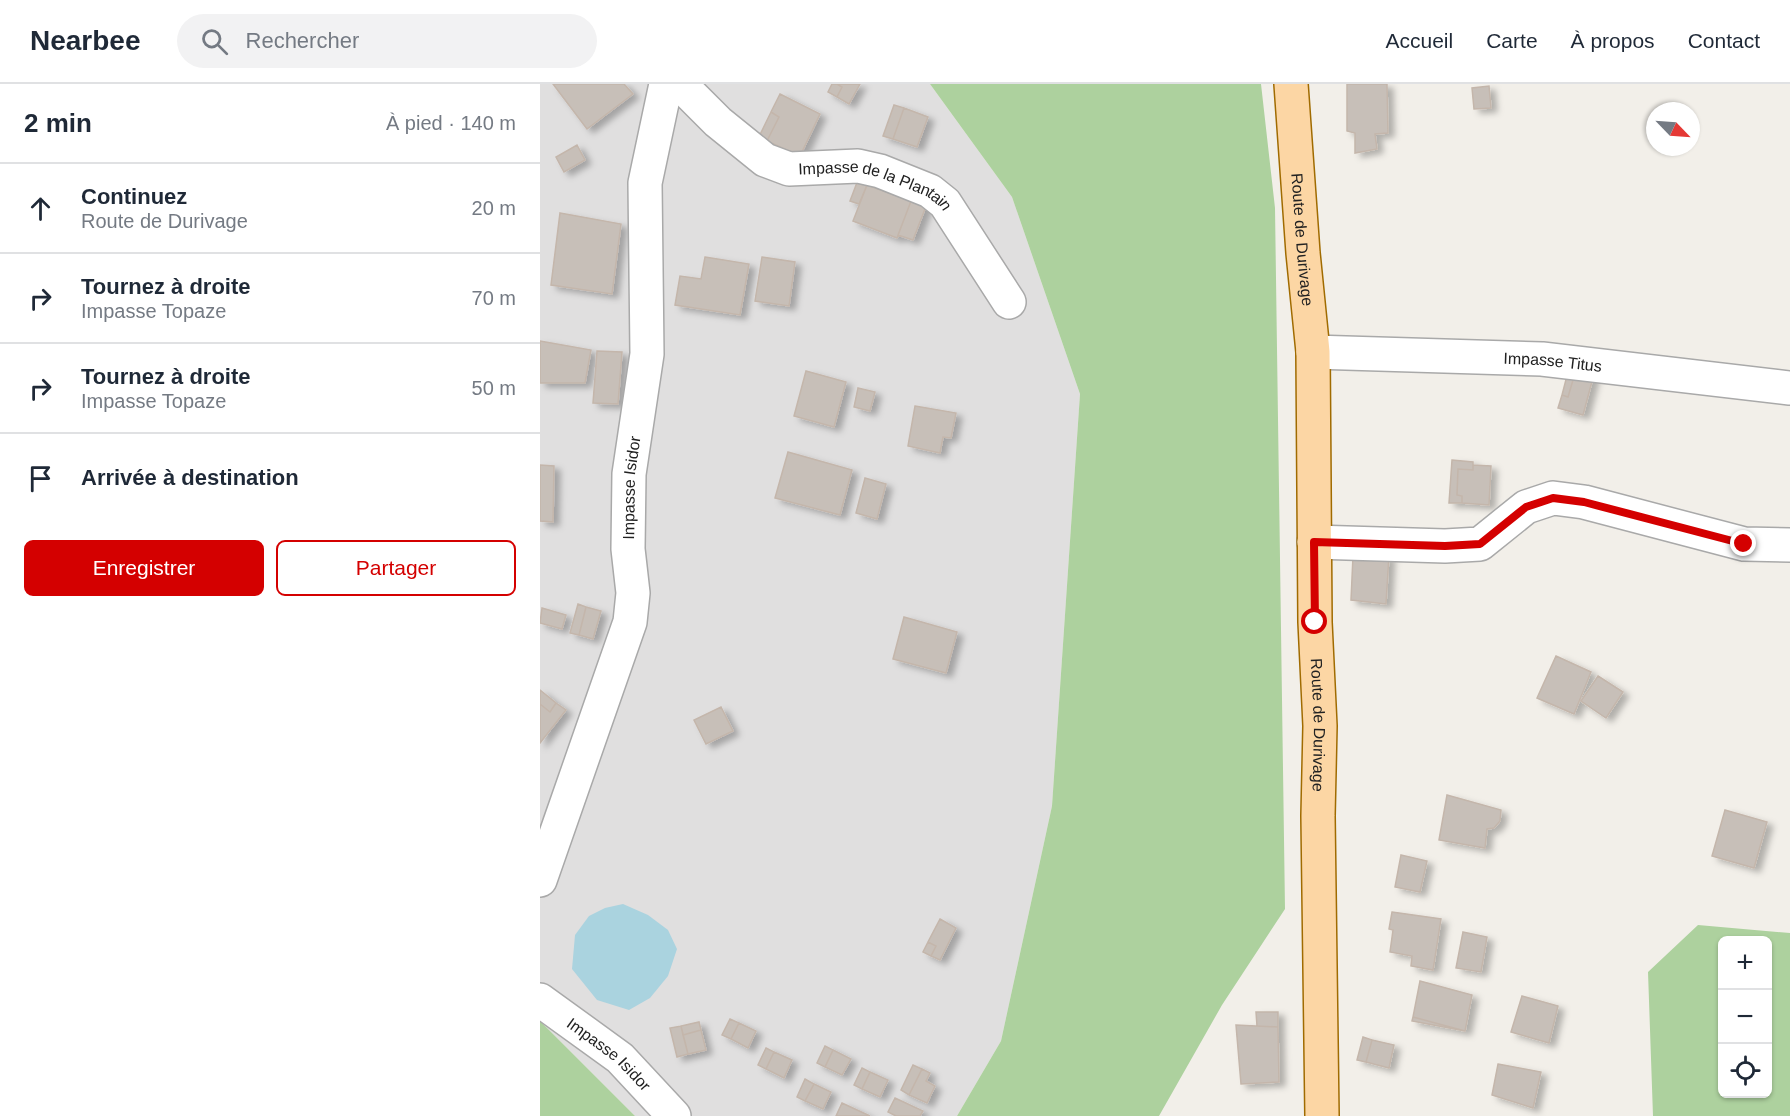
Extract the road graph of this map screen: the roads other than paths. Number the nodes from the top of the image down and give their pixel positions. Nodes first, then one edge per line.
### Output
1 (666, 84) edge
2 (681, 84) edge
3 (1291, 84) edge
4 (1009, 302) dead end
5 (1313, 352) junction
6 (1790, 388) edge
7 (1314, 542) junction
8 (1790, 544) edge
9 (540, 880) edge
10 (540, 1000) edge
11 (674, 1116) edge
12 (1322, 1116) edge

1 - 9 street, Impasse Isidor
2 - 4 street, Impasse de la Plantain
3 - 5 main road, Route de Durivage
5 - 6 street, Impasse Titus
5 - 7 main road, Route de Durivage
7 - 8 street
7 - 12 main road, Route de Durivage
10 - 11 street, Impasse Isidor

